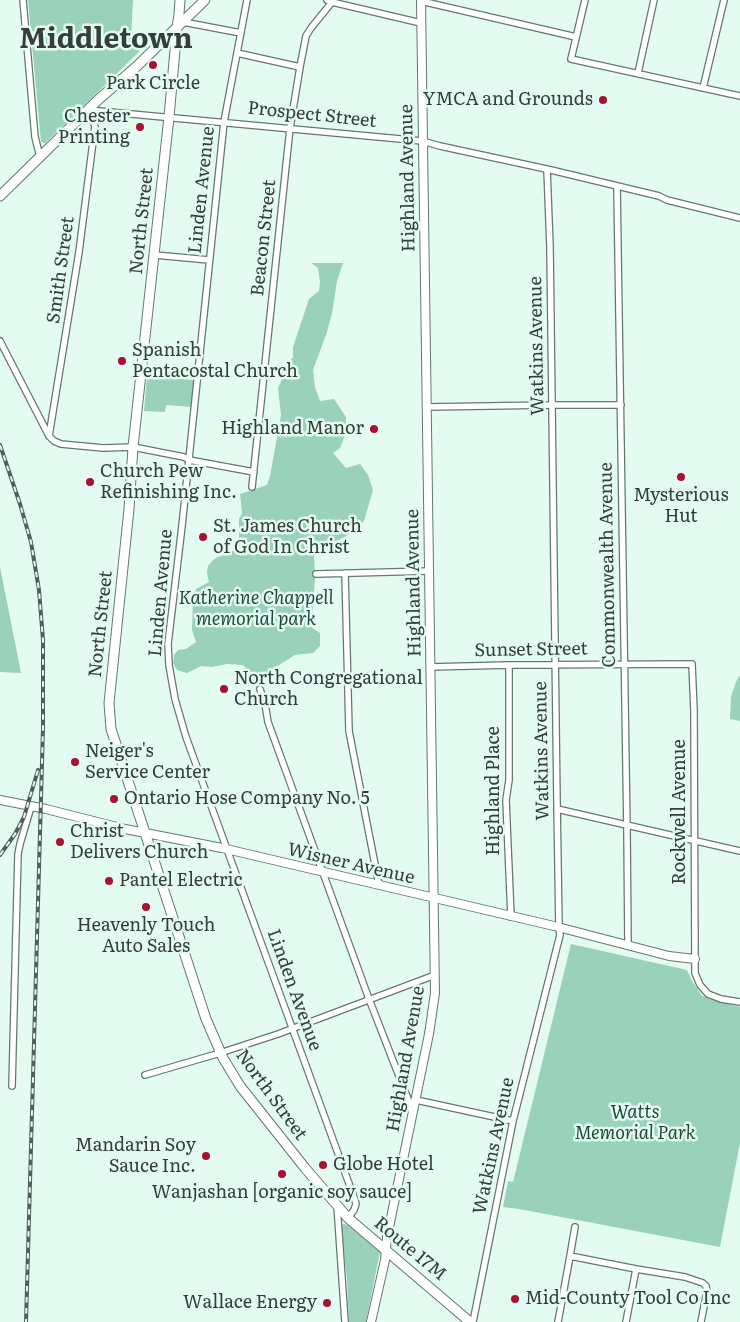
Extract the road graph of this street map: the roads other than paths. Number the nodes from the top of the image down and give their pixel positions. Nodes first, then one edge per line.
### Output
1 (23, 0) edge
2 (180, 0) edge
3 (205, 0) edge
4 (247, 0) edge
5 (421, 0) edge
6 (585, 0) edge
7 (654, 0) edge
8 (724, 0) edge
9 (329, 1) edge
10 (420, 22) junction
11 (180, 25) junction
12 (241, 34) junction
13 (576, 37) junction
14 (237, 53) junction
15 (300, 67) junction
16 (638, 74) junction
17 (703, 88) junction
18 (740, 96) edge
19 (88, 110) junction
20 (169, 117) junction
21 (224, 122) junction
22 (290, 128) junction
23 (422, 141) junction
24 (40, 157) junction
25 (548, 169) junction
26 (617, 186) junction
27 (0, 196) edge
28 (740, 218) edge
29 (155, 255) junction
30 (209, 260) junction
31 (0, 341) edge
32 (552, 405) junction
33 (621, 405) junction
34 (426, 408) junction
35 (50, 436) junction
36 (133, 447) junction
37 (189, 460) junction
38 (254, 472) junction
39 (252, 487) dead end
40 (429, 571) junction
41 (345, 573) junction
42 (316, 574) dead end
43 (555, 664) junction
44 (624, 664) junction
45 (692, 664) joint
46 (509, 665) junction
47 (430, 667) junction
48 (260, 689) dead end
49 (0, 800) edge
50 (31, 807) junction
51 (557, 809) junction
52 (627, 824) junction
53 (144, 833) junction
54 (695, 840) junction
55 (227, 850) junction
56 (740, 851) edge
57 (323, 872) junction
58 (379, 885) junction
59 (434, 899) junction
60 (511, 916) junction
61 (559, 928) junction
62 (628, 945) junction
63 (694, 959) junction
64 (435, 975) junction
65 (369, 999) junction
66 (740, 1002) edge
67 (292, 1028) junction
68 (220, 1053) junction
69 (145, 1075) dead end
70 (12, 1086) dead end
71 (416, 1100) junction
72 (413, 1113) junction
73 (513, 1120) junction
74 (334, 1202) junction
75 (348, 1218) junction
76 (575, 1226) dead end
77 (386, 1250) junction
78 (570, 1256) junction
79 (636, 1269) junction
80 (345, 1322) edge
81 (371, 1322) edge
82 (472, 1322) edge
83 (558, 1322) edge
84 (626, 1322) edge
85 (701, 1322) edge

1 - 24 street
2 - 11 main road, North Street
3 - 11 main road
4 - 12 street, Linden Avenue
5 - 10 street, Highland Avenue
5 - 13 street
6 - 13 street
7 - 16 street
8 - 17 street
9 - 10 street
9 - 15 street, Beacon Street
10 - 23 street, Highland Avenue
11 - 12 street
11 - 19 main road
11 - 20 main road, North Street
12 - 14 street, Linden Avenue
13 - 16 street
14 - 15 street
14 - 21 street, Linden Avenue
15 - 22 street, Beacon Street
16 - 17 street
17 - 18 street
19 - 20 street, Prospect Street
19 - 24 main road
19 - 35 street, Smith Street
20 - 21 street, Prospect Street
20 - 29 main road, North Street
21 - 22 street, Prospect Street
21 - 30 street, Linden Avenue
22 - 23 street, Prospect Street
22 - 38 street, Beacon Street
23 - 25 street, Prospect Street
23 - 34 street, Highland Avenue
24 - 27 main road
25 - 26 street, Prospect Street
25 - 32 street, Watkins Avenue
26 - 28 street, Prospect Street
26 - 33 street, Commonwealth Avenue
29 - 30 street
29 - 36 main road, North Street
30 - 37 street, Linden Avenue
31 - 35 street
32 - 33 street
32 - 34 street
32 - 43 street, Watkins Avenue
33 - 44 street, Commonwealth Avenue
34 - 40 street, Highland Avenue
35 - 36 street
36 - 37 street
36 - 53 main road, North Street
37 - 38 street
37 - 55 street, Linden Avenue
38 - 39 street, Beacon Street
40 - 41 street
40 - 47 street, Highland Avenue
41 - 42 street
41 - 58 street
43 - 44 street, Sunset Street
43 - 46 street, Sunset Street
43 - 51 street, Watkins Avenue
44 - 45 street, Sunset Street
44 - 52 street, Commonwealth Avenue
45 - 54 street, Rockwell Avenue
46 - 47 street, Sunset Street
46 - 60 street, Highland Place
47 - 59 street, Highland Avenue
48 - 57 street
49 - 50 street, Wisner Avenue
50 - 53 street, Wisner Avenue
50 - 70 street
51 - 52 street
51 - 61 street, Watkins Avenue
52 - 54 street
52 - 62 street, Commonwealth Avenue
53 - 55 street, Wisner Avenue
53 - 68 main road, North Street
54 - 56 street
54 - 63 street, Rockwell Avenue
55 - 57 street, Wisner Avenue
55 - 67 street, Linden Avenue
57 - 58 street, Wisner Avenue
57 - 65 street
58 - 59 street, Wisner Avenue
59 - 60 street, Wisner Avenue
59 - 64 street, Highland Avenue
60 - 61 street, Wisner Avenue
61 - 62 street, Wisner Avenue
61 - 73 street, Watkins Avenue
62 - 63 street, Wisner Avenue
63 - 66 street, Rockwell Avenue
64 - 65 street
64 - 71 street, Highland Avenue
65 - 67 street
65 - 72 street
67 - 68 street
67 - 75 street, Linden Avenue
68 - 69 street
68 - 74 main road, North Street
71 - 72 street, Highland Avenue
71 - 73 street
72 - 77 street, Highland Avenue
73 - 82 street, Watkins Avenue
74 - 75 main road, Route 17M
74 - 80 street
75 - 77 main road, Route 17M
76 - 78 street
77 - 81 street, Highland Avenue
77 - 82 main road, Route 17M
78 - 79 street
78 - 83 street
79 - 84 street
79 - 85 street

